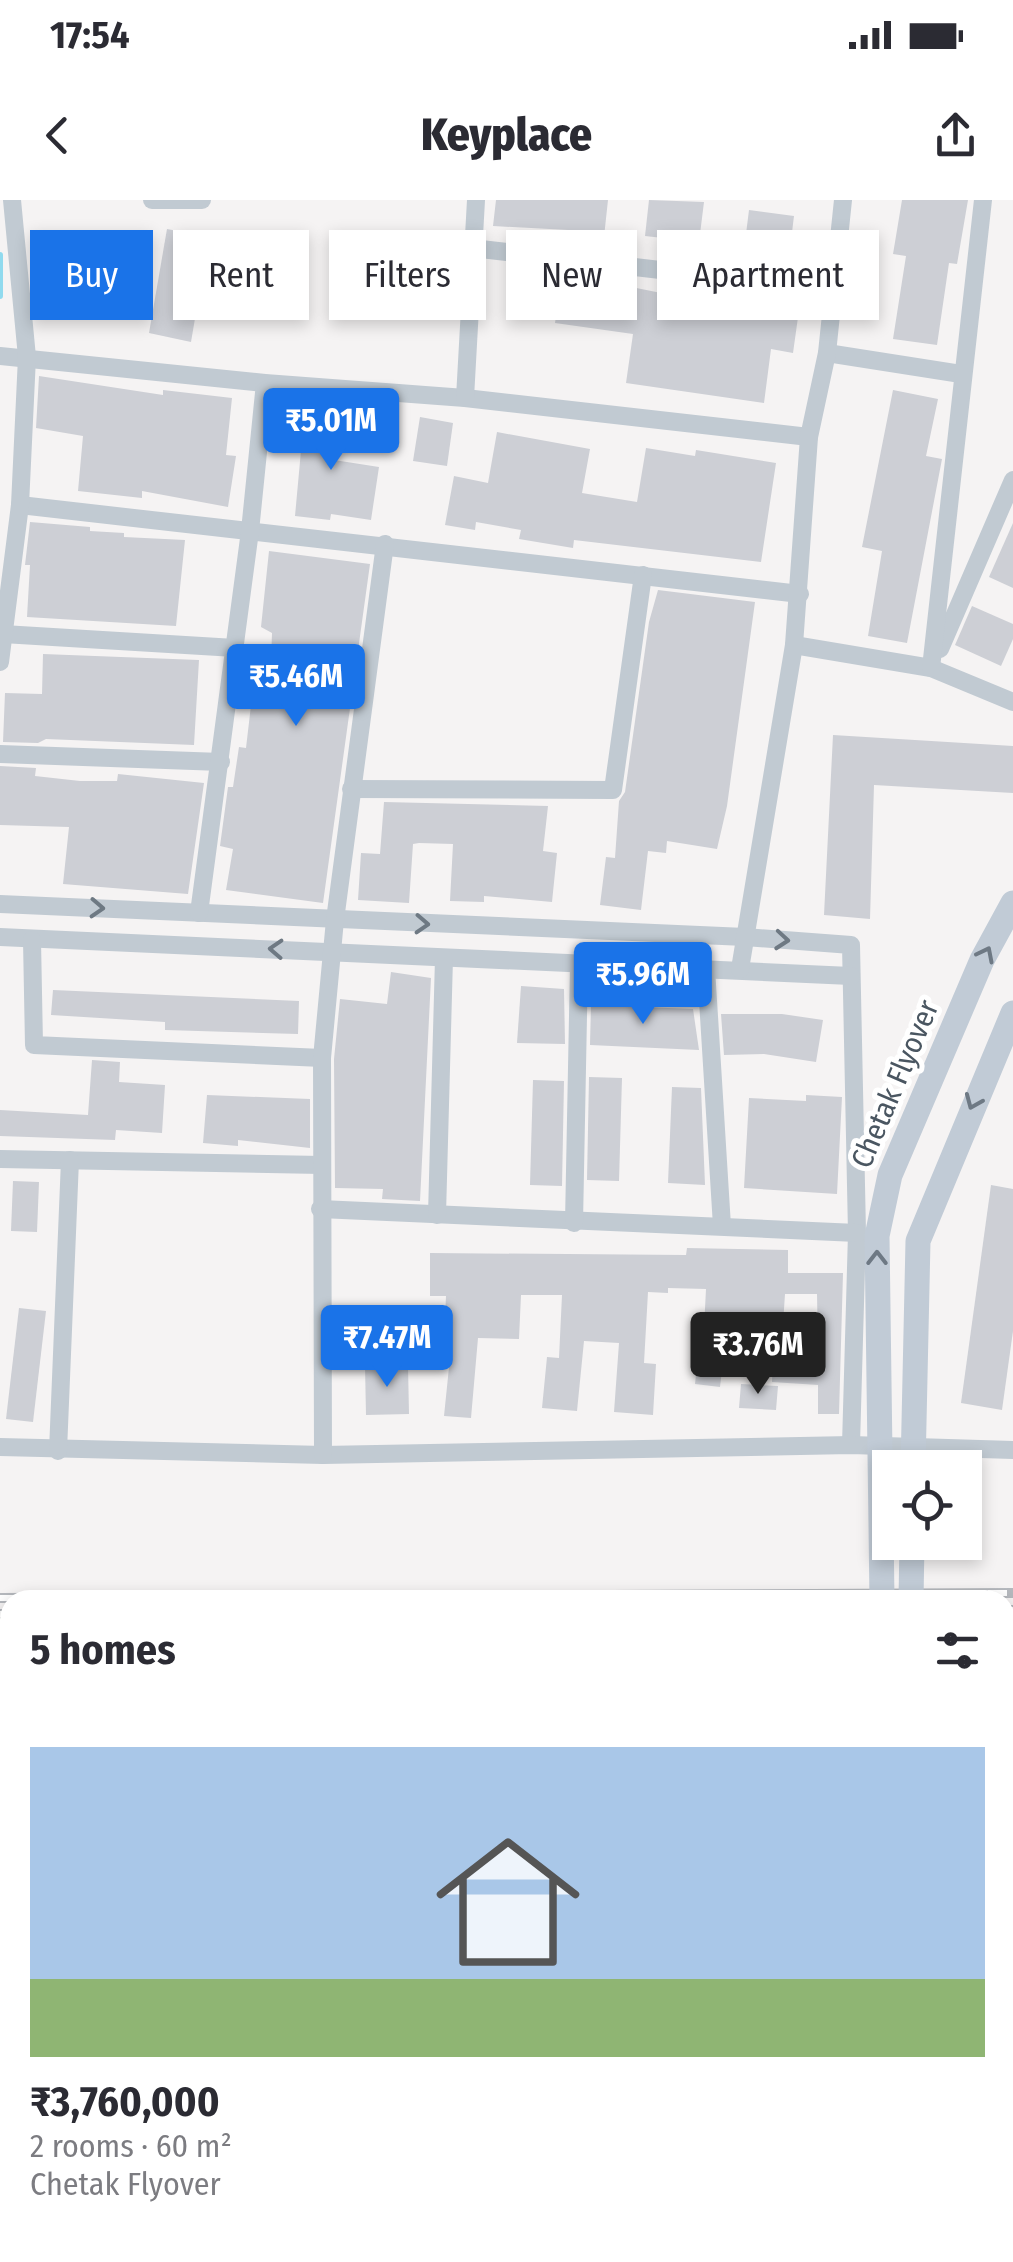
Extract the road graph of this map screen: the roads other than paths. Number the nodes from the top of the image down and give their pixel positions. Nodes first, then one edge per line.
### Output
1 (12, 200) edge
2 (152, 200) edge
3 (202, 200) edge
4 (476, 200) edge
5 (843, 200) edge
6 (982, 200) edge
7 (474, 230) edge
8 (839, 230) edge
9 (486, 250) edge
10 (657, 270) edge
11 (469, 320) edge
12 (829, 320) edge
13 (826, 353) junction
14 (1, 356) edge
15 (27, 357) junction
16 (961, 374) junction
17 (264, 383) junction
18 (465, 398) junction
19 (810, 437) junction
20 (1013, 480) edge
21 (20, 506) junction
22 (250, 531) junction
23 (385, 544) junction
24 (642, 574) junction
25 (800, 594) junction
26 (3, 634) junction
27 (794, 645) junction
28 (235, 648) junction
29 (0, 662) edge
30 (932, 668) junction
31 (1013, 702) edge
32 (0, 754) edge
33 (221, 762) junction
34 (352, 788) junction
35 (0, 904) edge
36 (1013, 904) edge
37 (199, 913) junction
38 (335, 920) junction
39 (744, 937) junction
40 (0, 938) edge
41 (32, 940) junction
42 (332, 952) junction
43 (444, 958) junction
44 (579, 964) junction
45 (706, 968) junction
46 (740, 969) junction
47 (851, 976) junction
48 (1013, 1013) edge
49 (322, 1058) junction
50 (0, 1159) edge
51 (70, 1160) junction
52 (322, 1165) junction
53 (320, 1209) junction
54 (438, 1215) junction
55 (574, 1223) junction
56 (722, 1226) junction
57 (857, 1233) junction
58 (852, 1446) junction
59 (0, 1447) edge
60 (913, 1450) edge
61 (1013, 1450) edge
62 (58, 1452) junction
63 (323, 1455) junction
64 (912, 1560) edge
65 (882, 1590) edge
66 (911, 1590) edge

1 - 15 street
2 - 3 street
4 - 7 street
5 - 8 street
6 - 16 street
9 - 10 street
11 - 18 street
12 - 13 street
13 - 16 street
13 - 19 street
14 - 15 street
15 - 17 street
15 - 21 street
16 - 30 street
17 - 18 street
17 - 22 street
18 - 19 street
19 - 25 street
20 - 30 street
21 - 22 street
21 - 26 street
22 - 23 street
22 - 28 street
23 - 24 street
23 - 34 street
24 - 25 street
24 - 34 street
25 - 27 street
26 - 28 street
26 - 29 street
27 - 30 street
27 - 39 street
28 - 33 street
30 - 31 street
32 - 33 street
33 - 37 street
34 - 38 street
35 -> 37 street
65 -> 36 main road, Chetak Flyover, bridge
37 - 38 street
38 -> 39 street
38 - 42 street
39 - 46 street
39 -> 47 street
40 - 41 street
42 -> 41 street
41 - 49 street
42 - 43 street
42 - 49 street
43 - 44 street
43 - 54 street
44 - 45 street
44 - 55 street
45 - 46 street
45 - 56 street
46 - 47 street
47 - 57 street
48 -> 60 main road, bridge
49 - 52 street
50 - 51 street
51 - 52 street
51 - 62 street
52 - 53 street
53 - 54 street
53 - 63 street
54 - 55 street
55 - 56 street
56 - 57 street
57 - 58 street
58 - 61 street
58 - 63 street
59 - 62 street
62 - 63 street
64 - 66 main road, bridge

